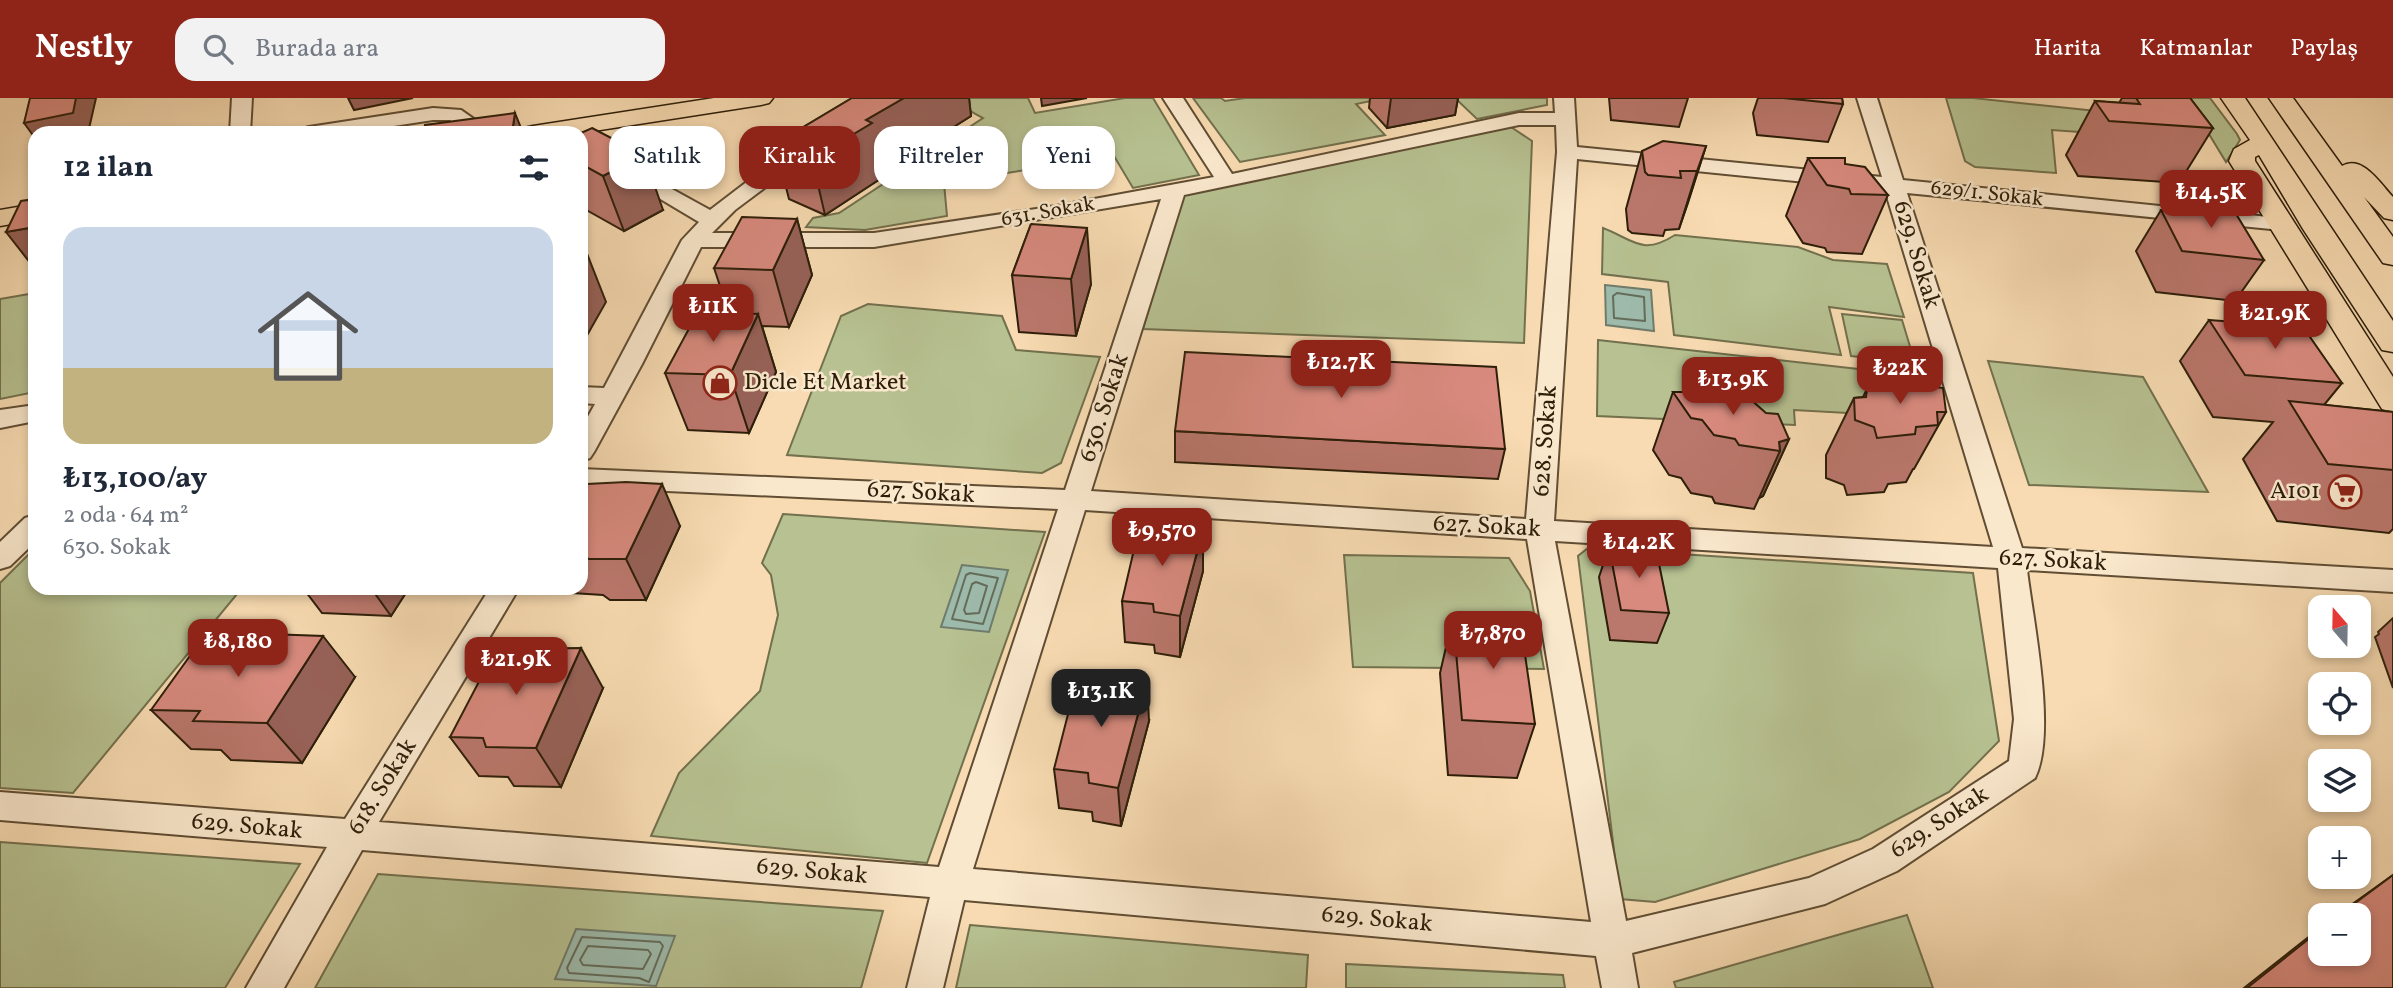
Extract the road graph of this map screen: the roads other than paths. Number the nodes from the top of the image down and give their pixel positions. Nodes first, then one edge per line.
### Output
1 (243, 98) edge
2 (674, 98) edge
3 (761, 98) edge
4 (867, 98) edge
5 (1173, 98) edge
6 (1867, 98) edge
7 (2232, 98) edge
8 (2282, 98) edge
9 (1564, 108) edge
10 (241, 126) edge
11 (355, 126) edge
12 (473, 126) edge
13 (541, 126) edge
14 (550, 126) edge
15 (2264, 142) junction
16 (1567, 152) junction
17 (588, 154) edge
18 (1227, 181) junction
19 (1894, 184) junction
20 (1175, 190) junction
21 (28, 198) edge
22 (0, 203) edge
23 (2393, 212) edge
24 (28, 213) edge
25 (0, 218) edge
26 (711, 220) junction
27 (2281, 225) junction
28 (693, 240) junction
29 (2393, 257) edge
30 (2393, 342) edge
31 (588, 396) edge
32 (612, 396) junction
33 (2393, 402) edge
34 (28, 414) edge
35 (0, 419) edge
36 (588, 439) edge
37 (588, 478) edge
38 (1076, 500) junction
39 (1539, 531) junction
40 (28, 532) edge
41 (2011, 558) junction
42 (0, 559) edge
43 (2393, 581) edge
44 (501, 595) edge
45 (0, 806) edge
46 (353, 835) junction
47 (951, 883) junction
48 (1612, 941) junction
49 (264, 988) edge
50 (925, 988) edge
51 (1620, 988) edge

1 - 10 street
2 - 13 main road
3 - 14 main road
4 - 26 street
5 - 18 street
6 - 19 street, 629. Sokak
7 - 15 main road
8 - 23 main road
8 - 29 main road
9 - 16 street, 628. Sokak
9 - 18 street, 631. Sokak
11 - 12 street
15 - 27 main road
15 - 30 main road
16 - 19 street, 629/1. Sokak
16 - 39 street, 628. Sokak
17 - 26 street
18 - 20 street, 631. Sokak
19 - 27 street, 629/1. Sokak
19 - 41 street, 629. Sokak
20 - 28 street, 631. Sokak
20 - 38 street, 630. Sokak
21 - 22 main road
24 - 25 main road
26 - 28 street
27 - 33 main road
28 - 32 street
31 - 32 street
32 - 36 street
34 - 35 street
37 - 38 street, 627. Sokak
38 - 39 street, 627. Sokak
38 - 47 street, 630. Sokak
39 - 41 street, 627. Sokak
39 - 48 street, 628. Sokak
40 - 42 street
41 - 43 street, 627. Sokak
41 - 48 street, 629. Sokak
44 - 46 street, 618. Sokak
45 - 46 street, 629. Sokak
46 - 47 street, 629. Sokak
46 - 49 street, 618. Sokak
47 - 48 street, 629. Sokak
47 - 50 street, 630. Sokak
48 - 51 street, 628. Sokak

